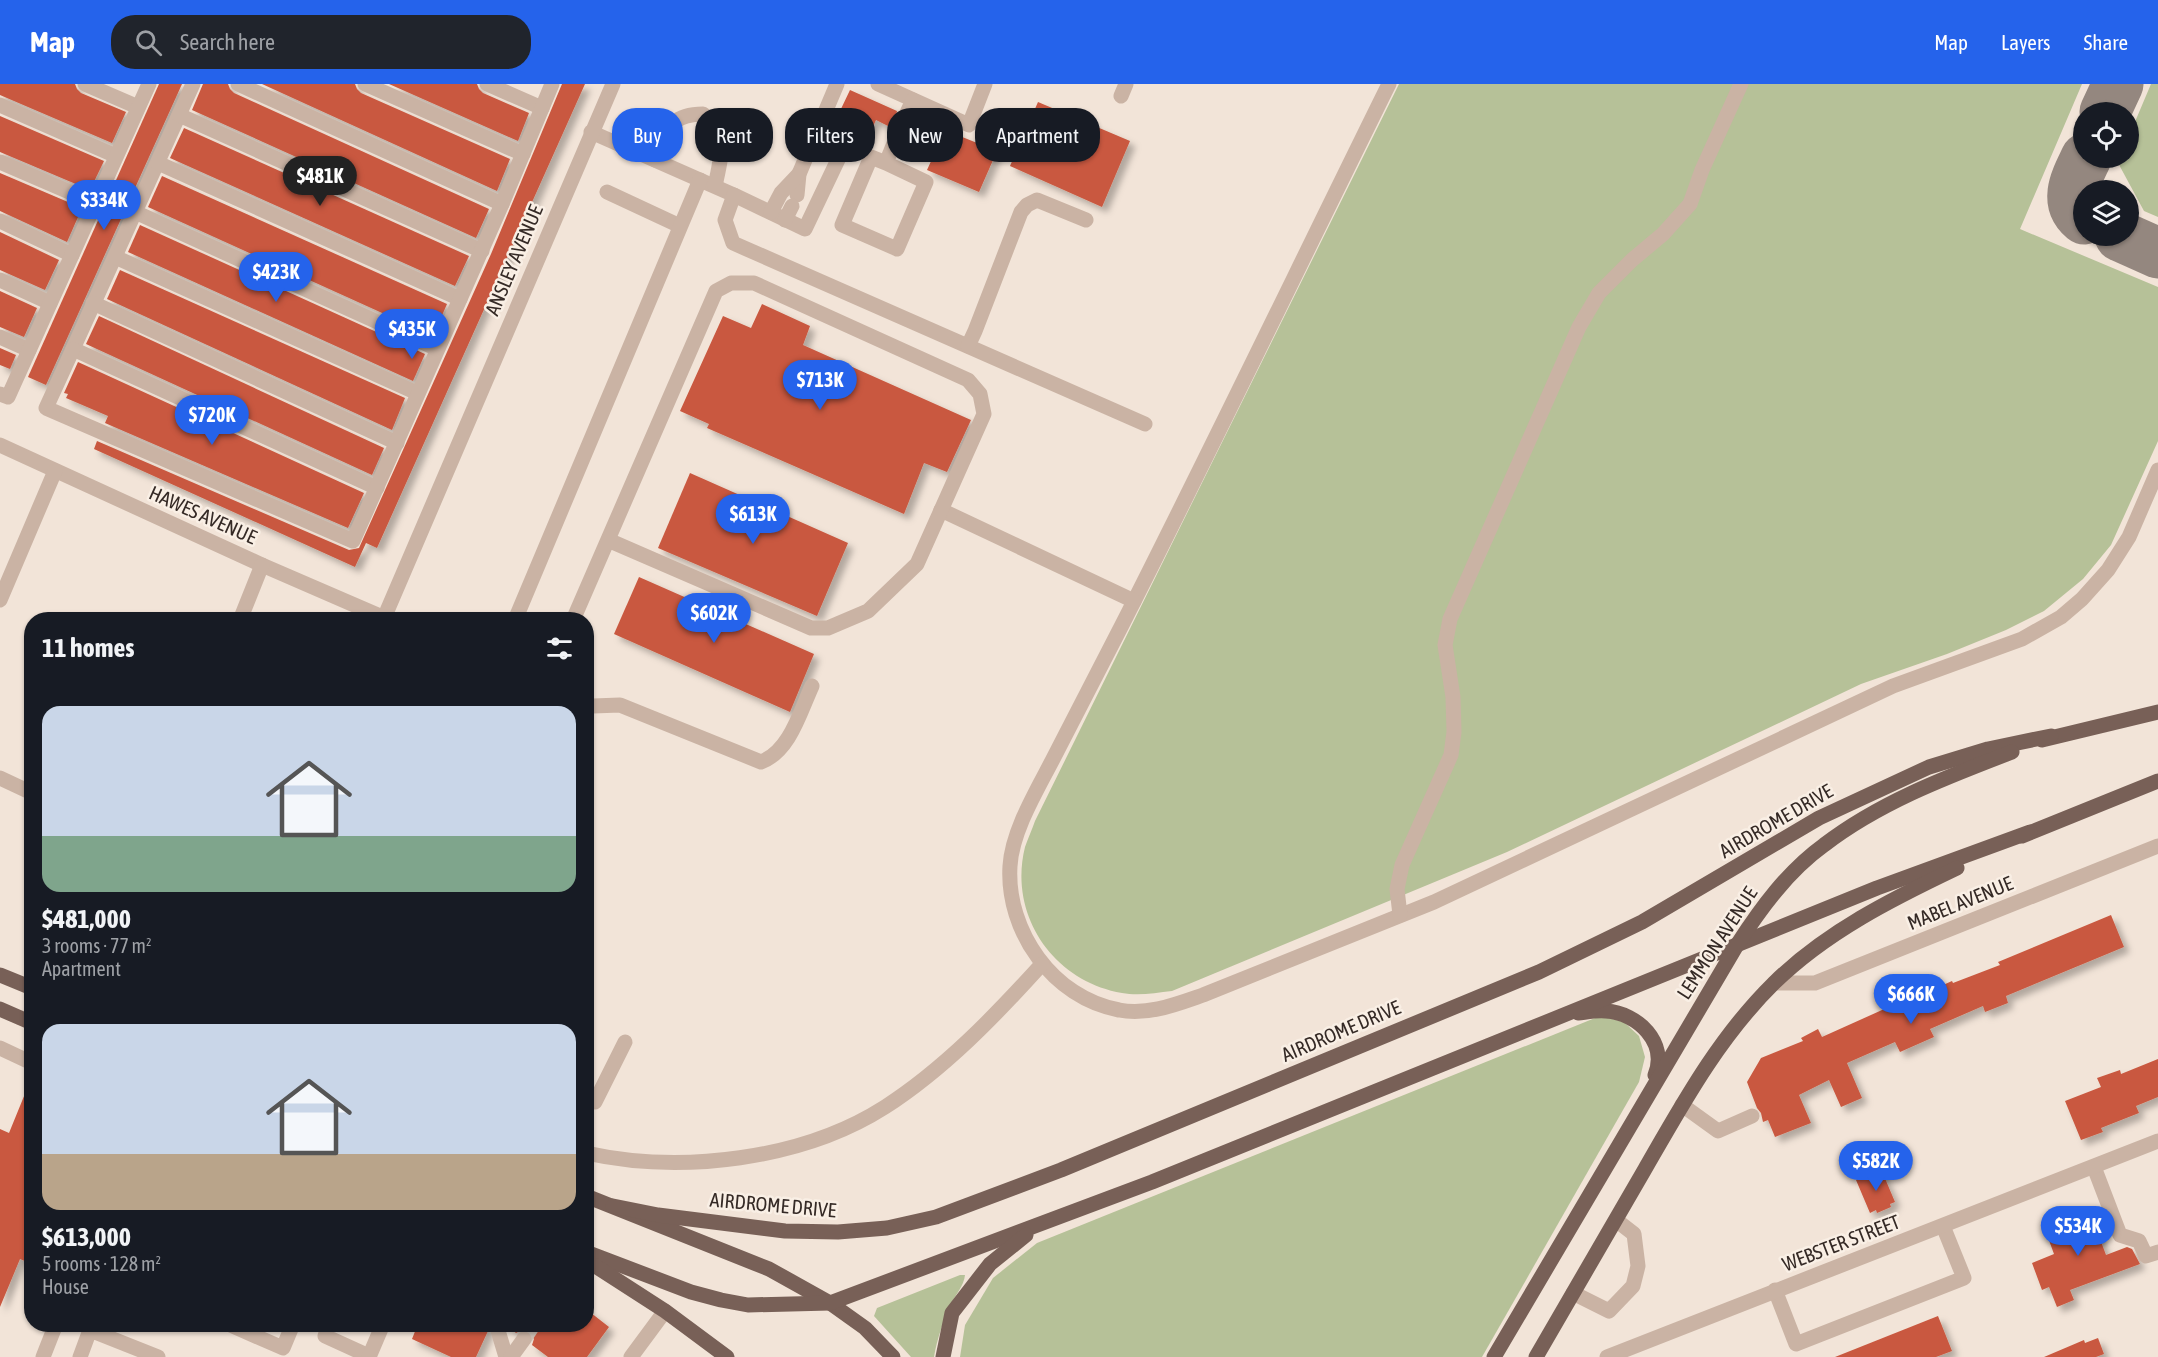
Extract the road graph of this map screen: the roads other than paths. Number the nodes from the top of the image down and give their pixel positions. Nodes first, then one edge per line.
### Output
1 (85, 84) edge
2 (149, 84) edge
3 (193, 84) edge
4 (238, 84) edge
5 (365, 84) edge
6 (487, 84) edge
7 (552, 84) edge
8 (613, 84) edge
9 (837, 84) edge
10 (878, 84) edge
11 (985, 84) edge
12 (1389, 84) edge
13 (1741, 84) edge
14 (913, 100) junction
15 (0, 105) edge
16 (138, 107) junction
17 (542, 108) junction
18 (909, 108) edge
19 (179, 115) junction
20 (683, 116) edge
21 (591, 132) junction
22 (612, 141) edge
23 (523, 154) junction
24 (116, 156) junction
25 (0, 162) edge
26 (660, 162) edge
27 (837, 162) edge
28 (158, 163) junction
29 (886, 163) joint
30 (799, 174) junction
31 (700, 180) junction
32 (715, 186) junction
33 (607, 192) dead end
34 (734, 195) junction
35 (95, 203) junction
36 (502, 204) junction
37 (791, 207) junction
38 (135, 212) junction
39 (771, 212) junction
40 (1086, 220) dead end
41 (0, 221) edge
42 (680, 225) junction
43 (482, 250) junction
44 (72, 255) junction
45 (115, 257) junction
46 (0, 280) edge
47 (459, 299) junction
48 (50, 303) junction
49 (93, 303) junction
50 (0, 337) edge
51 (968, 346) junction
52 (73, 349) junction
53 (437, 349) junction
54 (29, 350) junction
55 (417, 393) junction
56 (0, 394) edge
57 (1145, 424) dead end
58 (397, 443) junction
59 (0, 446) edge
60 (2158, 470) edge
61 (56, 471) junction
62 (377, 488) junction
63 (941, 510) junction
64 (608, 540) junction
65 (262, 565) junction
66 (0, 600) edge
67 (1134, 601) junction
68 (243, 612) edge
69 (371, 612) edge
70 (390, 612) edge
71 (518, 612) edge
72 (576, 612) edge
73 (812, 686) dead end
74 (594, 708) edge
75 (2158, 712) edge
76 (2051, 736) junction
77 (0, 778) edge
78 (2158, 781) edge
79 (24, 789) edge
80 (2030, 832) junction
81 (2158, 847) edge
82 (1400, 915) junction
83 (1737, 945) junction
84 (1042, 964) junction
85 (0, 975) edge
86 (1774, 983) junction
87 (24, 985) edge
88 (0, 1009) edge
89 (1563, 1014) junction
90 (24, 1020) edge
91 (625, 1042) dead end
92 (0, 1048) edge
93 (24, 1059) edge
94 (1645, 1100) junction
95 (594, 1102) edge
96 (1682, 1105) junction
97 (1752, 1116) dead end
98 (2157, 1147) edge
99 (594, 1154) edge
100 (2094, 1167) junction
101 (594, 1199) edge
102 (613, 1206) junction
103 (1616, 1220) junction
104 (1038, 1226) junction
105 (1943, 1227) junction
106 (2152, 1254) edge
107 (594, 1255) edge
108 (594, 1265) edge
109 (1775, 1290) junction
110 (1573, 1293) junction
111 (831, 1303) junction
112 (665, 1311) junction
113 (53, 1332) edge
114 (89, 1332) edge
115 (112, 1332) edge
116 (243, 1332) edge
117 (291, 1332) edge
118 (330, 1332) edge
119 (380, 1332) edge
120 (498, 1332) edge
121 (524, 1339) tunnel mouth
122 (284, 1353) edge
123 (43, 1357) edge
124 (80, 1357) edge
125 (158, 1357) edge
126 (369, 1357) edge
127 (506, 1357) edge
128 (511, 1357) edge
129 (631, 1357) edge
130 (727, 1357) edge
131 (893, 1357) edge
132 (943, 1357) edge
133 (1494, 1357) edge
134 (1536, 1357) edge
135 (1607, 1357) edge

1 - 16 street
2 - 16 street
3 - 19 street
4 - 36 street
5 - 23 street
6 - 17 street
7 - 17 street
8 - 21 street, ANSLEY AVENUE
9 - 30 street
10 - 14 street
11 - 14 street
12 - 67 street
13 - 82 street
14 - 18 street
15 - 24 street
16 - 24 street
17 - 23 street
19 - 28 street
19 - 43 street
20 - 32 street
21 - 22 street
21 - 70 street, ANSLEY AVENUE
23 - 36 street
24 - 35 street
25 - 35 street
26 - 31 street
27 - 37 street
28 - 38 street
28 - 47 street
29 - 29 street
30 - 37 street
30 - 39 street
31 - 32 street
31 - 42 street
32 - 34 street
33 - 42 street
34 - 39 street
34 - 51 street
35 - 44 street
36 - 43 street
37 - 39 street
38 - 45 street
38 - 53 street
40 - 51 street
41 - 44 street
42 - 71 street
43 - 47 street
44 - 48 street
45 - 49 street
45 - 55 street
46 - 48 street
47 - 53 street
48 - 54 street
49 - 52 street
49 - 58 street
50 - 54 street
51 - 57 street
52 - 62 street
52 - 62 street
53 - 55 street
54 - 56 street
55 - 58 street
58 - 62 street
59 - 61 street, HAWES AVENUE
60 - 82 street
61 - 65 street, HAWES AVENUE
61 - 66 street
63 - 64 street
63 - 64 street
63 - 67 street
64 - 72 street
65 - 68 street
65 - 69 street, HAWES AVENUE
67 - 84 street
73 - 74 street
75 - 76 main road, LEMMON AVENUE
76 - 83 main road, LEMMON AVENUE
76 - 102 main road, AIRDROME DRIVE
77 - 79 street
78 - 80 main road
80 - 83 main road
80 - 86 main road
81 - 86 street, MABEL AVENUE
82 - 84 street
83 - 89 main road
83 - 94 main road, LEMMON AVENUE
84 - 99 street
85 - 87 main road
86 - 96 main road
88 - 90 main road
89 - 94 main road
89 - 104 main road
91 - 95 street
92 - 93 street
94 - 133 main road, LEMMON AVENUE
96 - 97 street
96 - 103 main road
98 - 100 street, WEBSTER STREET
100 - 105 street, WEBSTER STREET
100 - 106 street
101 - 102 main road
102 - 111 main road
103 - 110 main road
103 - 110 street
104 - 111 main road
104 - 132 main road
105 - 109 street, WEBSTER STREET
105 - 109 street
107 - 111 main road
108 - 112 main road
109 - 135 street, WEBSTER STREET
110 - 134 main road
111 - 131 main road
112 - 129 street
112 - 130 main road
113 - 123 street
114 - 124 street
115 - 125 street
116 - 122 street
117 - 122 street
118 - 126 street
119 - 126 street
120 - 127 street
121 - 128 street

